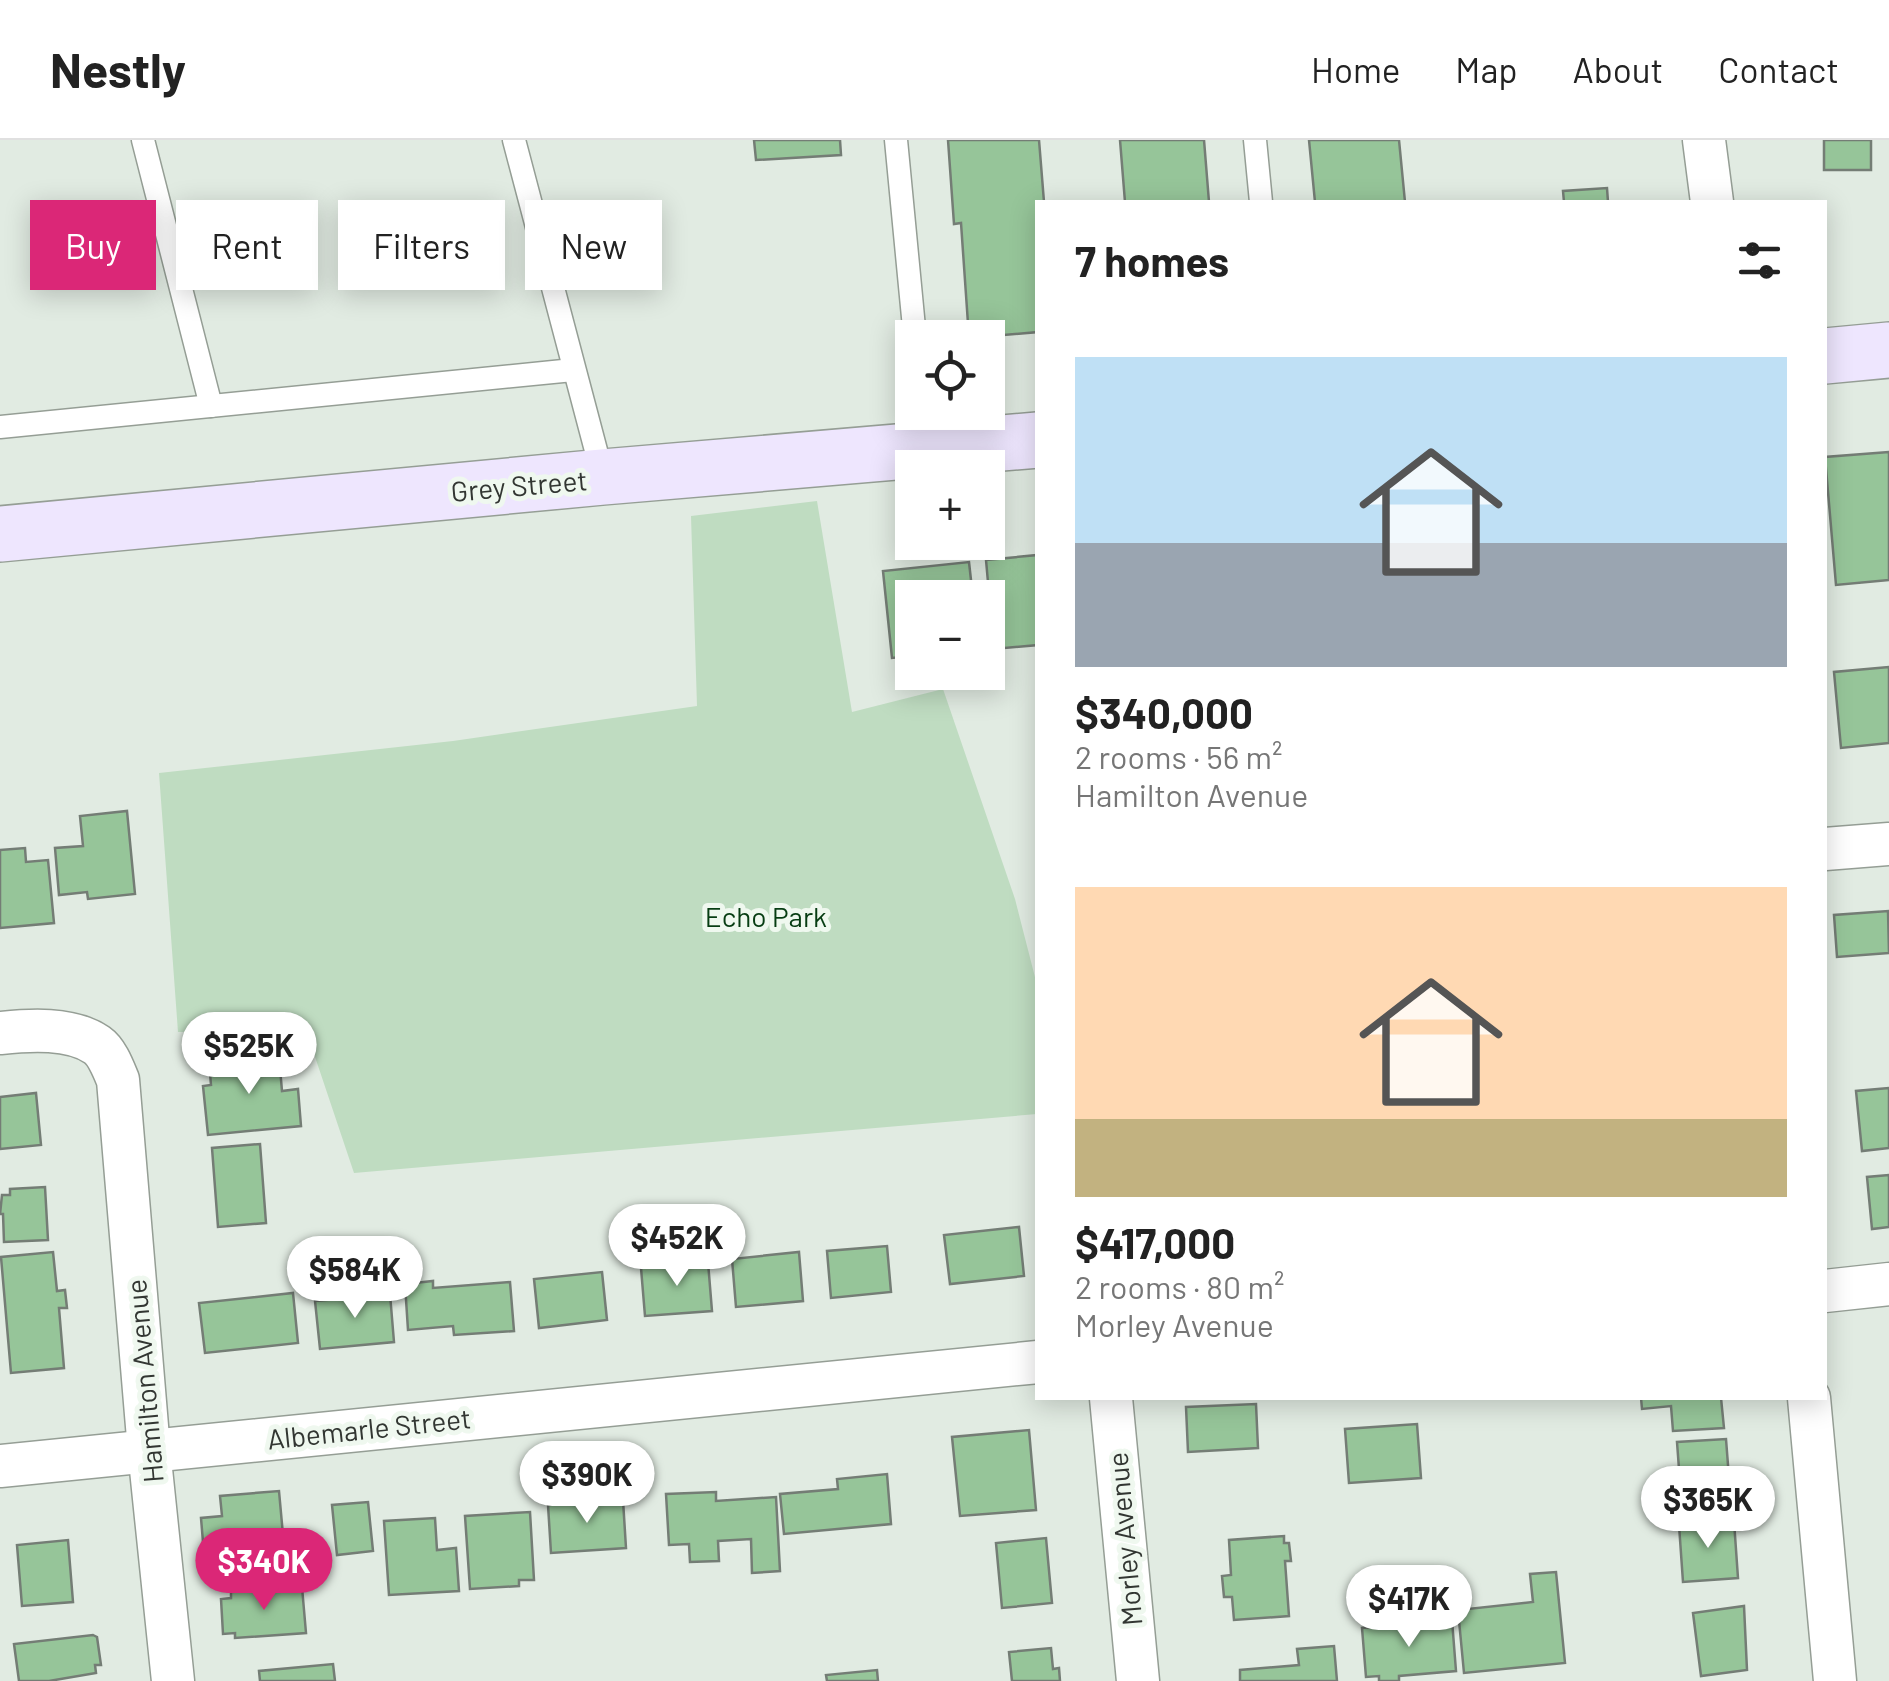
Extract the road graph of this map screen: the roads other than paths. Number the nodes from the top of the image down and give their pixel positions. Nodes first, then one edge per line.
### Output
1 (143, 140) edge
2 (514, 140) edge
3 (896, 140) edge
4 (1255, 140) edge
5 (1704, 140) edge
6 (1261, 200) edge
7 (1712, 200) edge
8 (914, 320) edge
9 (1889, 350) edge
10 (1827, 356) edge
11 (572, 370) junction
12 (212, 406) junction
13 (0, 427) edge
14 (1035, 440) edge
15 (602, 477) junction
16 (0, 534) edge
17 (1889, 844) edge
18 (1827, 849) edge
19 (0, 1033) edge
20 (1889, 1284) edge
21 (1827, 1291) edge
22 (1035, 1362) edge
23 (1111, 1400) edge
24 (1809, 1400) edge
25 (149, 1450) junction
26 (0, 1466) edge
27 (174, 1681) edge
28 (1138, 1681) edge
29 (1835, 1681) edge

1 - 12 lane
2 - 11 lane
3 - 8 lane
4 - 6 lane
5 - 7 street
9 - 10 street
11 - 12 lane
11 - 15 lane
12 - 13 lane
14 - 15 street, Grey Street
15 - 16 street, Grey Street
17 - 18 street
19 - 25 street, Hamilton Avenue
20 - 21 street
22 - 25 street, Albemarle Street
23 - 28 street, Morley Avenue
24 - 29 street
25 - 26 street, Albemarle Street
25 - 27 street, Hamilton Avenue

